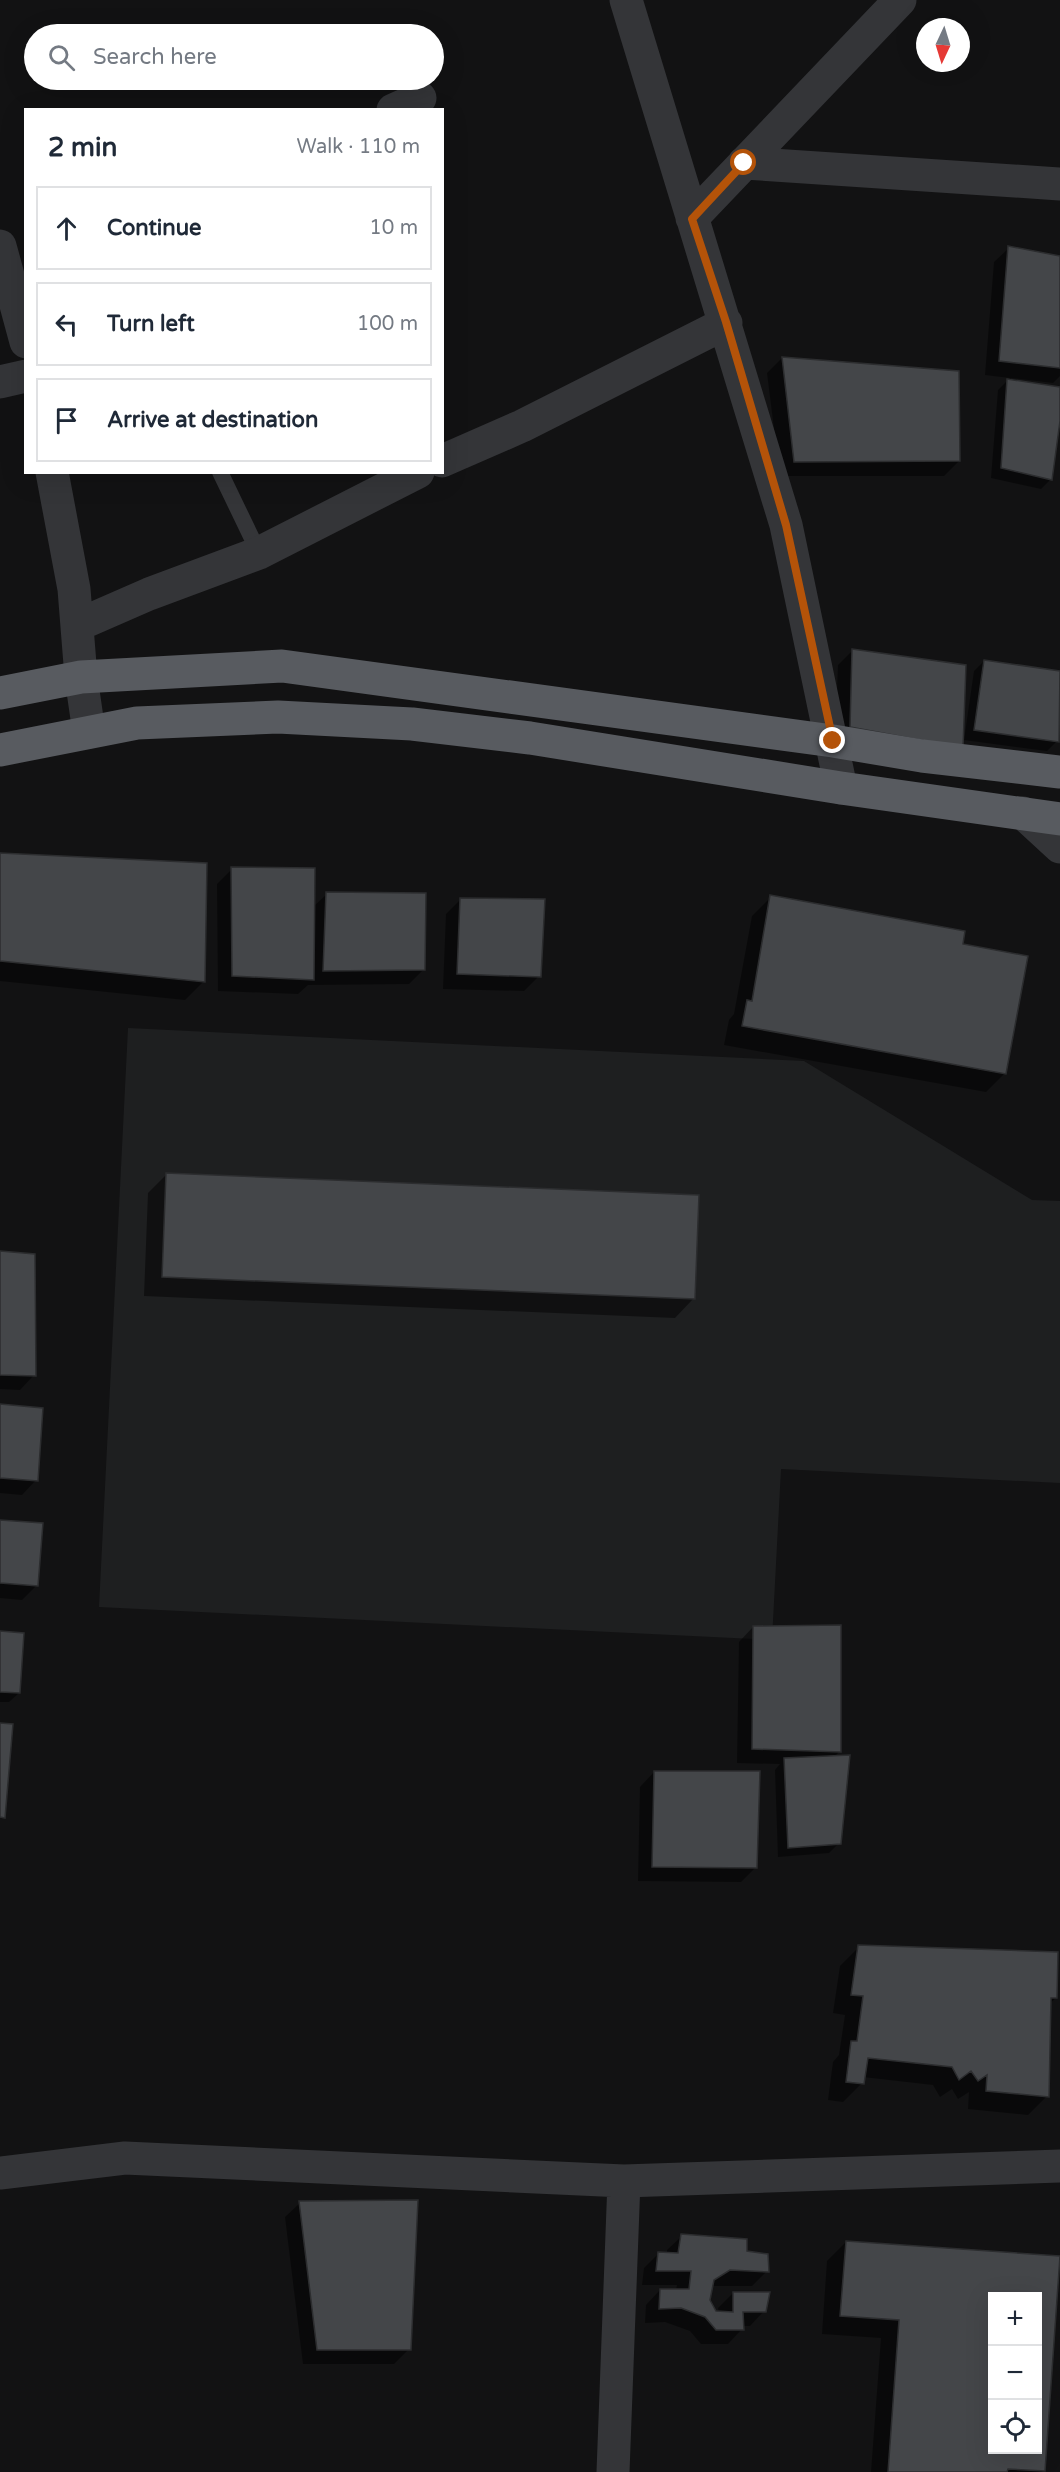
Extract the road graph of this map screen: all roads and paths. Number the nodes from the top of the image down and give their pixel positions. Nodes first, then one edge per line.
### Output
1 (626, 0) edge
2 (900, 0) edge
3 (744, 163) junction
4 (1060, 184) edge
5 (692, 219) junction
6 (0, 246) edge
7 (726, 322) junction
8 (24, 335) edge
9 (24, 376) edge
10 (0, 382) edge
11 (444, 460) edge
12 (52, 474) edge
13 (221, 474) edge
14 (414, 474) edge
15 (259, 553) junction
16 (78, 625) junction
17 (81, 677) junction
18 (0, 693) edge
19 (89, 732) junction
20 (833, 741) junction
21 (0, 750) edge
22 (1060, 772) edge
23 (841, 788) junction
24 (1023, 813) junction
25 (1060, 819) edge
26 (1060, 847) edge
27 (1060, 2166) edge
28 (0, 2173) edge
29 (624, 2181) junction
30 (613, 2472) edge

1 - 5 street
2 - 3 street
3 - 4 street
3 - 5 street
5 - 7 street
6 - 8 street
7 - 11 street
7 - 20 street
9 - 10 street
12 - 16 street
13 - 15 lane
14 - 15 street
15 - 16 street
16 - 17 street
17 - 18 highway
17 - 19 street
17 - 20 highway
19 - 21 highway
19 - 23 highway
20 - 22 highway
20 - 23 street
23 - 24 highway
24 - 25 highway
24 - 26 street
27 - 29 street
28 - 29 street
29 - 30 street

